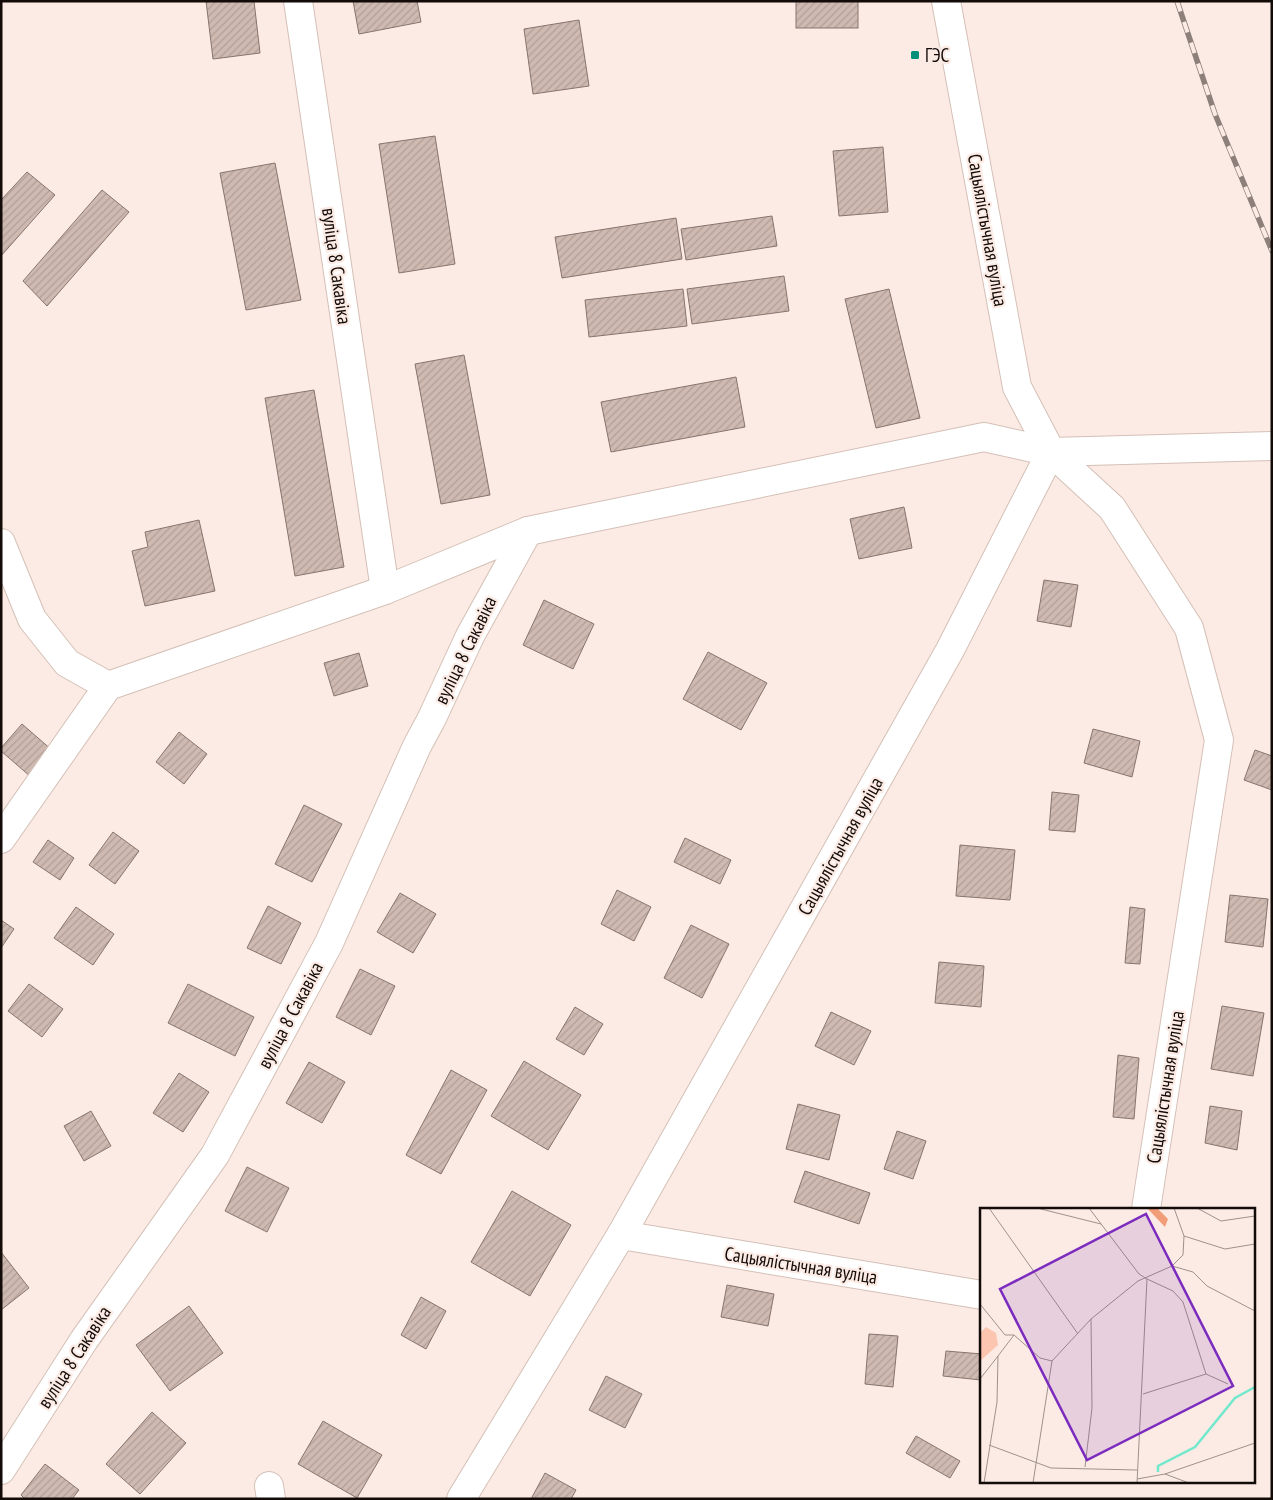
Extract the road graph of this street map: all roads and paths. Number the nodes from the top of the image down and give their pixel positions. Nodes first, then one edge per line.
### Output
1 (298, 1) edge
2 (946, 1) edge
3 (1272, 446) edge
4 (1051, 452) junction
5 (528, 531) junction
6 (1, 543) edge
7 (384, 590) junction
8 (108, 686) junction
9 (1, 839) edge
10 (1146, 1208) edge
11 (621, 1235) junction
12 (980, 1295) edge
13 (1, 1470) edge
14 (461, 1499) edge

1 - 7 street, вуліца 8 Сакавіка
2 - 4 street, Сацыялістычная вуліца
3 - 4 street
4 - 5 street
4 - 10 street, Сацыялістычная вуліца
4 - 11 street, Сацыялістычная вуліца
5 - 7 street
5 - 13 street, вуліца 8 Сакавіка
6 - 8 street
7 - 8 street
8 - 9 street
11 - 12 street, Сацыялістычная вуліца
11 - 14 street, Сацыялістычная вуліца

